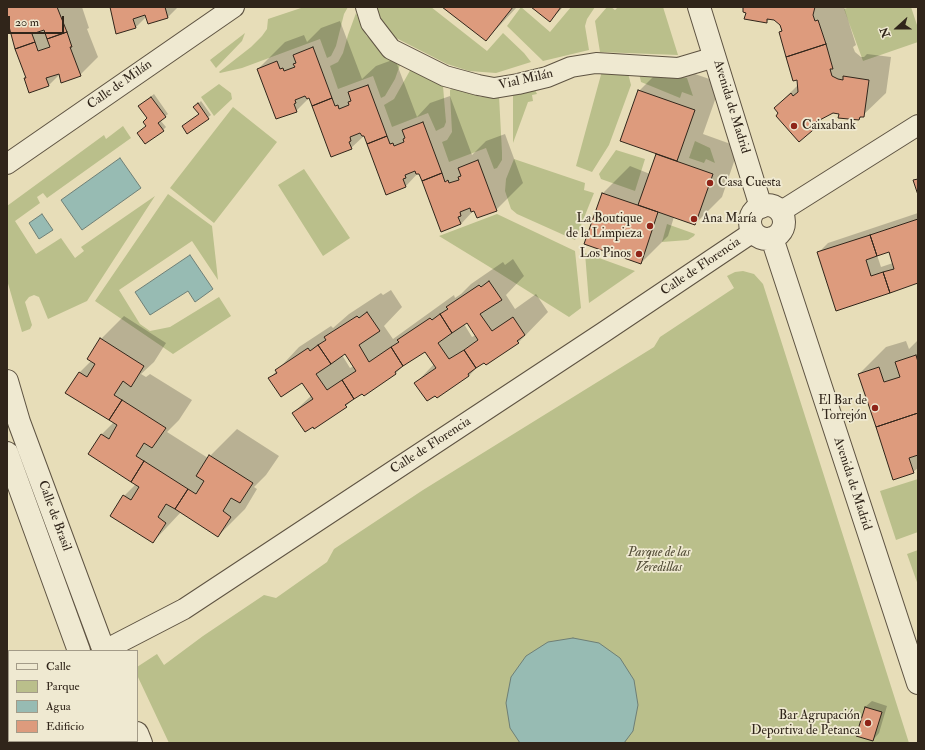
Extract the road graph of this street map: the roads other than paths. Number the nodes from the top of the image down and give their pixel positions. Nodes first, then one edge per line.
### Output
1 (234, 7) edge
2 (366, 7) edge
3 (699, 7) edge
4 (715, 57) junction
5 (918, 125) edge
6 (7, 164) edge
7 (770, 209) junction
8 (763, 235) junction
9 (7, 381) edge
10 (7, 452) edge
11 (79, 650) edge
12 (104, 650) edge
13 (106, 650) edge
14 (918, 683) edge

1 - 6 street, Calle de Milán
2 - 4 street, Vial Milán
3 - 4 street, Avenida de Madrid
4 - 7 street, Avenida de Madrid
5 - 7 street
7 - 8 street, Avenida de Madrid
7 - 8 street, Avenida de Madrid
8 - 13 street, Calle de Florencia
8 - 14 street, Avenida de Madrid
9 - 12 street, Calle de Brasil
10 - 11 street, Calle de Brasil

